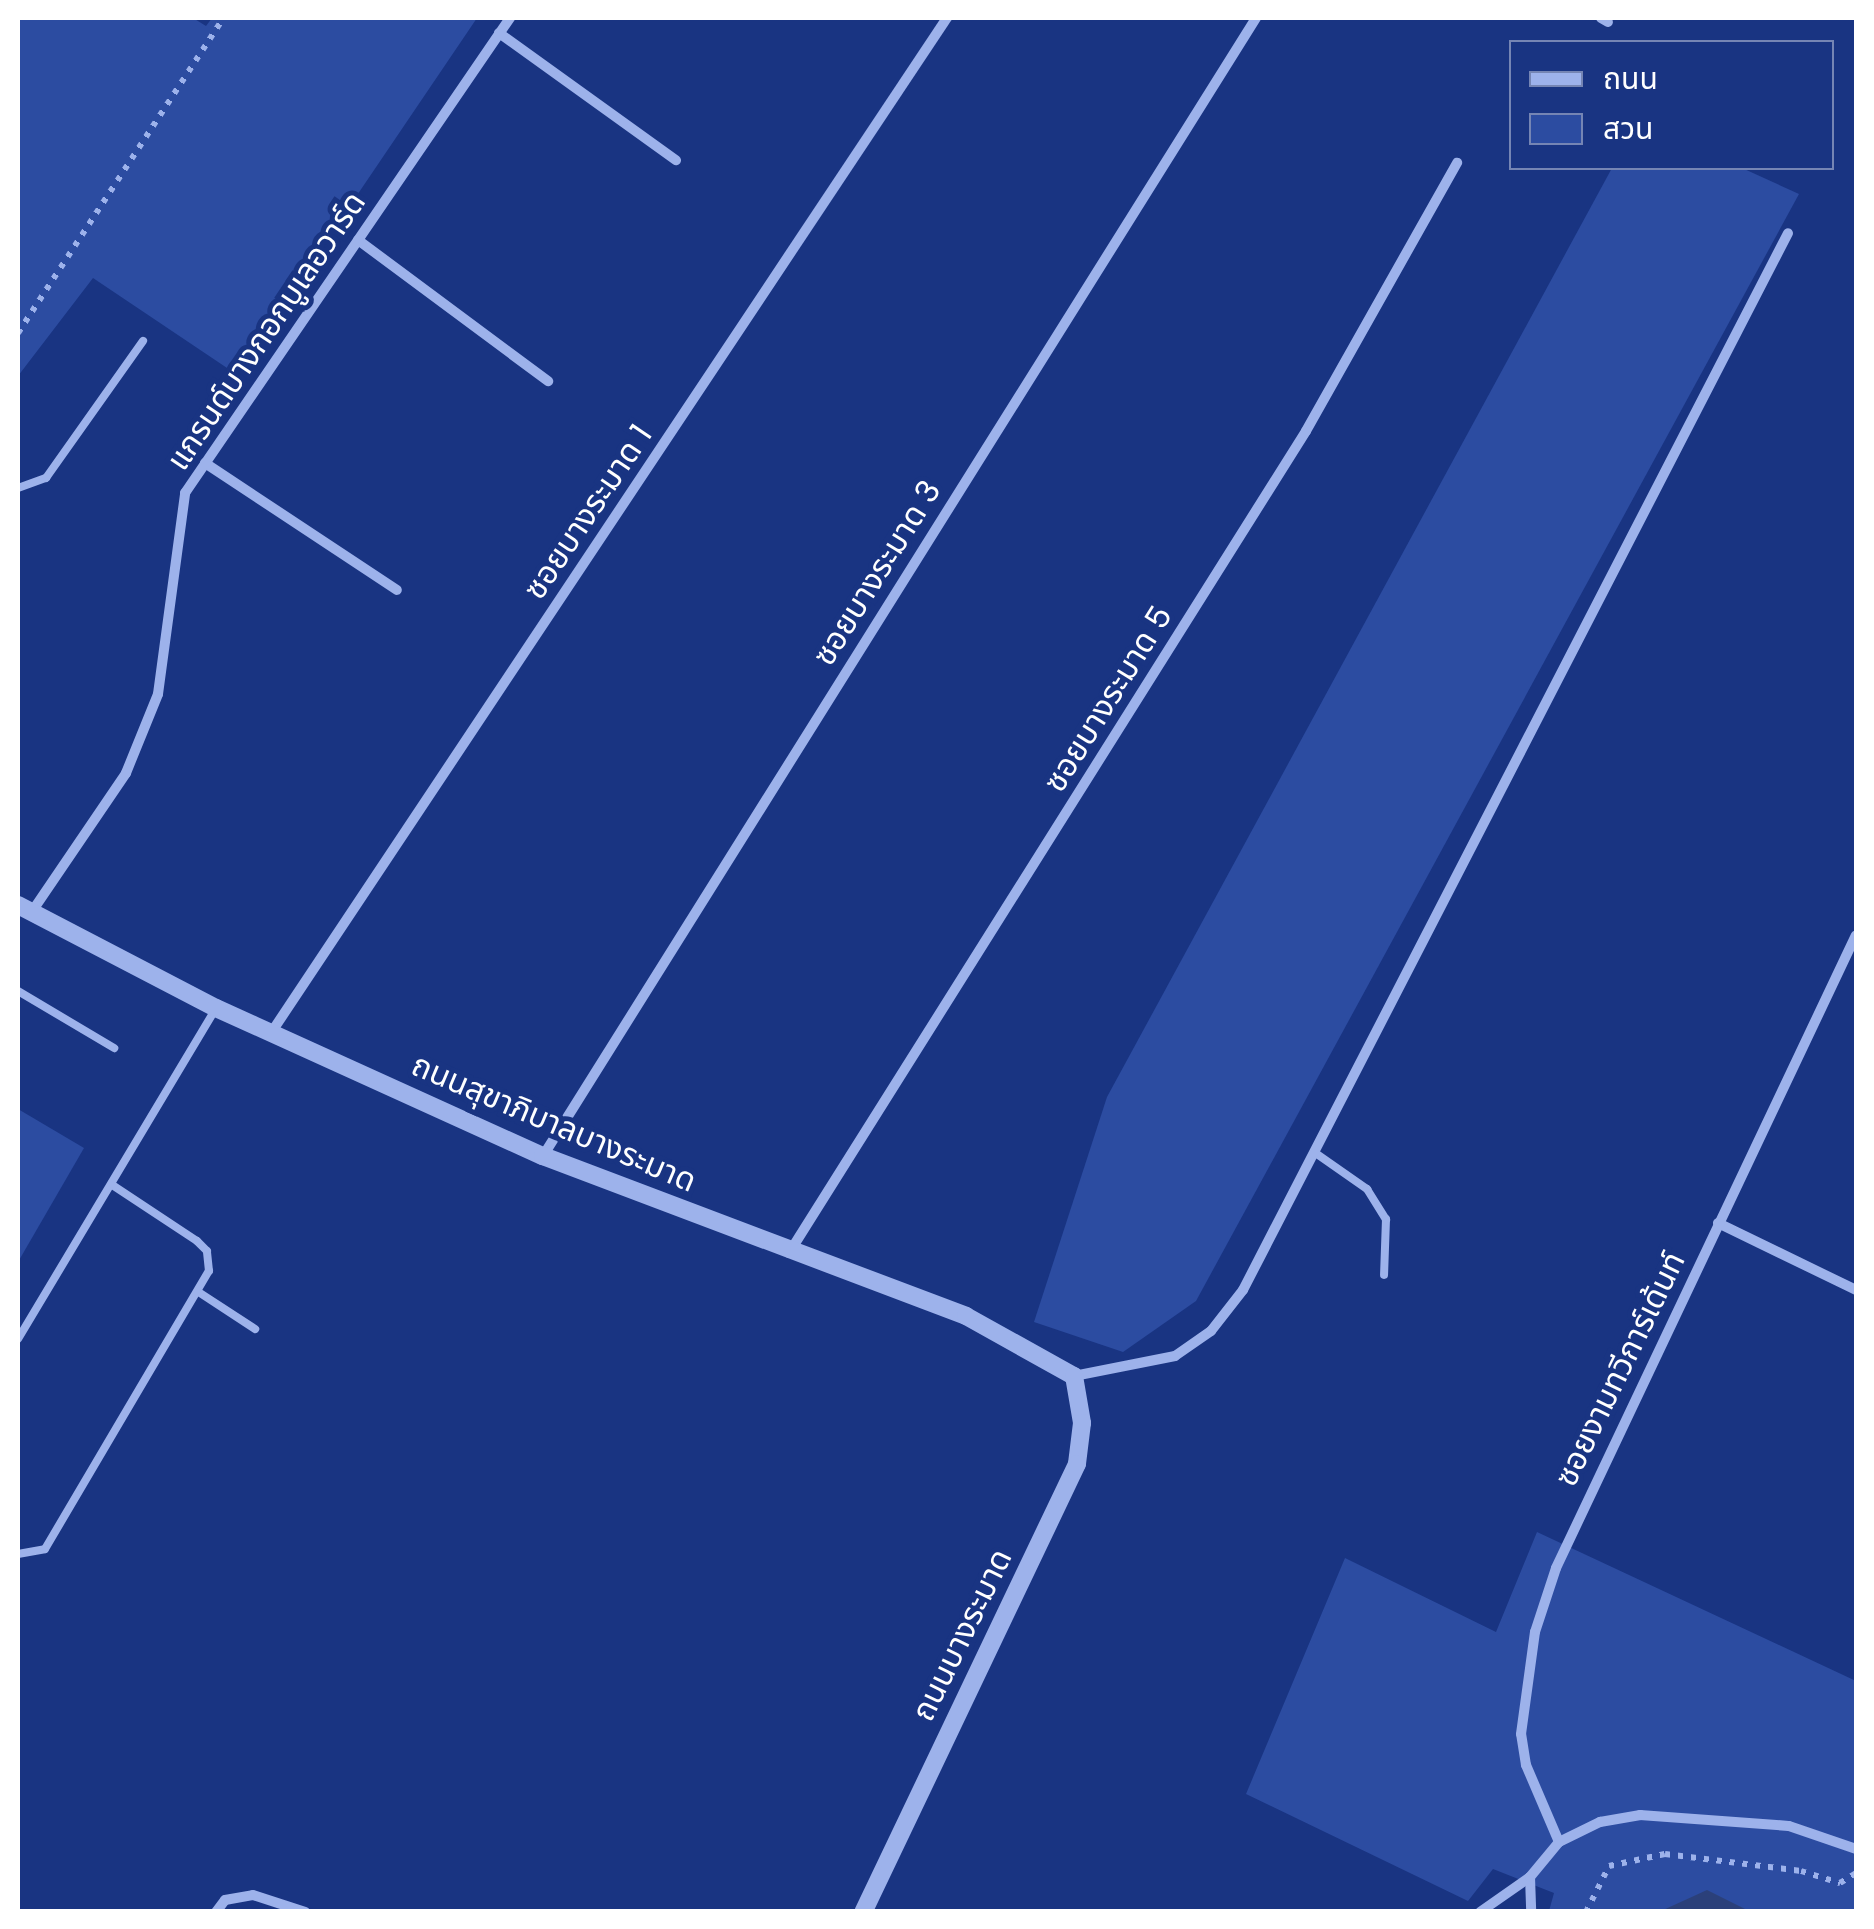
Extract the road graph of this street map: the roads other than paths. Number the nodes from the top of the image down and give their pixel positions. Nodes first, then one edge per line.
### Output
1 (510, 18) edge
2 (947, 18) edge
3 (1256, 18) edge
4 (500, 33) junction
5 (676, 160) dead end
6 (1457, 163) dead end
7 (1788, 233) dead end
8 (358, 240) junction
9 (143, 342) dead end
10 (548, 381) dead end
11 (206, 463) junction
12 (18, 488) edge
13 (397, 590) dead end
14 (24, 909) edge
15 (1856, 935) edge
16 (18, 991) edge
17 (216, 1008) junction
18 (271, 1033) junction
19 (114, 1048) dead end
20 (1314, 1152) junction
21 (544, 1156) junction
22 (114, 1186) junction
23 (1718, 1223) junction
24 (788, 1254) junction
25 (1384, 1275) dead end
26 (1856, 1290) edge
27 (200, 1294) junction
28 (255, 1329) dead end
29 (18, 1338) edge
30 (1074, 1376) junction
31 (18, 1554) edge
32 (1560, 1842) junction
33 (1856, 1848) edge
34 (1530, 1877) junction
35 (216, 1912) edge
36 (305, 1912) edge
37 (863, 1912) edge
38 (1480, 1912) edge
39 (1531, 1912) edge

1 - 4 street, แกรนด์บางกอกบูเลอวาร์ด
2 - 18 street, ซอยบางระมาด 1
3 - 21 street, ซอยบางระมาด 3
4 - 5 street
4 - 8 street, แกรนด์บางกอกบูเลอวาร์ด
6 - 24 street, ซอยบางระมาด 5
7 - 20 street
8 - 10 street
8 - 11 street, แกรนด์บางกอกบูเลอวาร์ด
9 - 12 lane
11 - 13 street
11 - 14 street, แกรนด์บางกอกบูเลอวาร์ด
14 - 17 street, ถนนสุขาภิบาลบางระมาด
15 - 23 street, ซอยงามทวีการ์เด้นท์
16 - 19 lane
17 - 18 street, ถนนสุขาภิบาลบางระมาด
17 - 22 lane
18 - 21 street, ถนนสุขาภิบาลบางระมาด
20 - 25 lane
20 - 30 street
21 - 24 street, ถนนสุขาภิบาลบางระมาด
22 - 27 lane
22 - 29 lane
23 - 26 street
23 - 32 street, ซอยงามทวีการ์เด้นท์
24 - 30 street, ถนนสุขาภิบาลบางระมาด
27 - 28 lane
27 - 31 lane
30 - 37 street, ถนนบางระมาด
32 - 33 street
32 - 34 street
34 - 38 street
34 - 39 street
35 - 36 street

